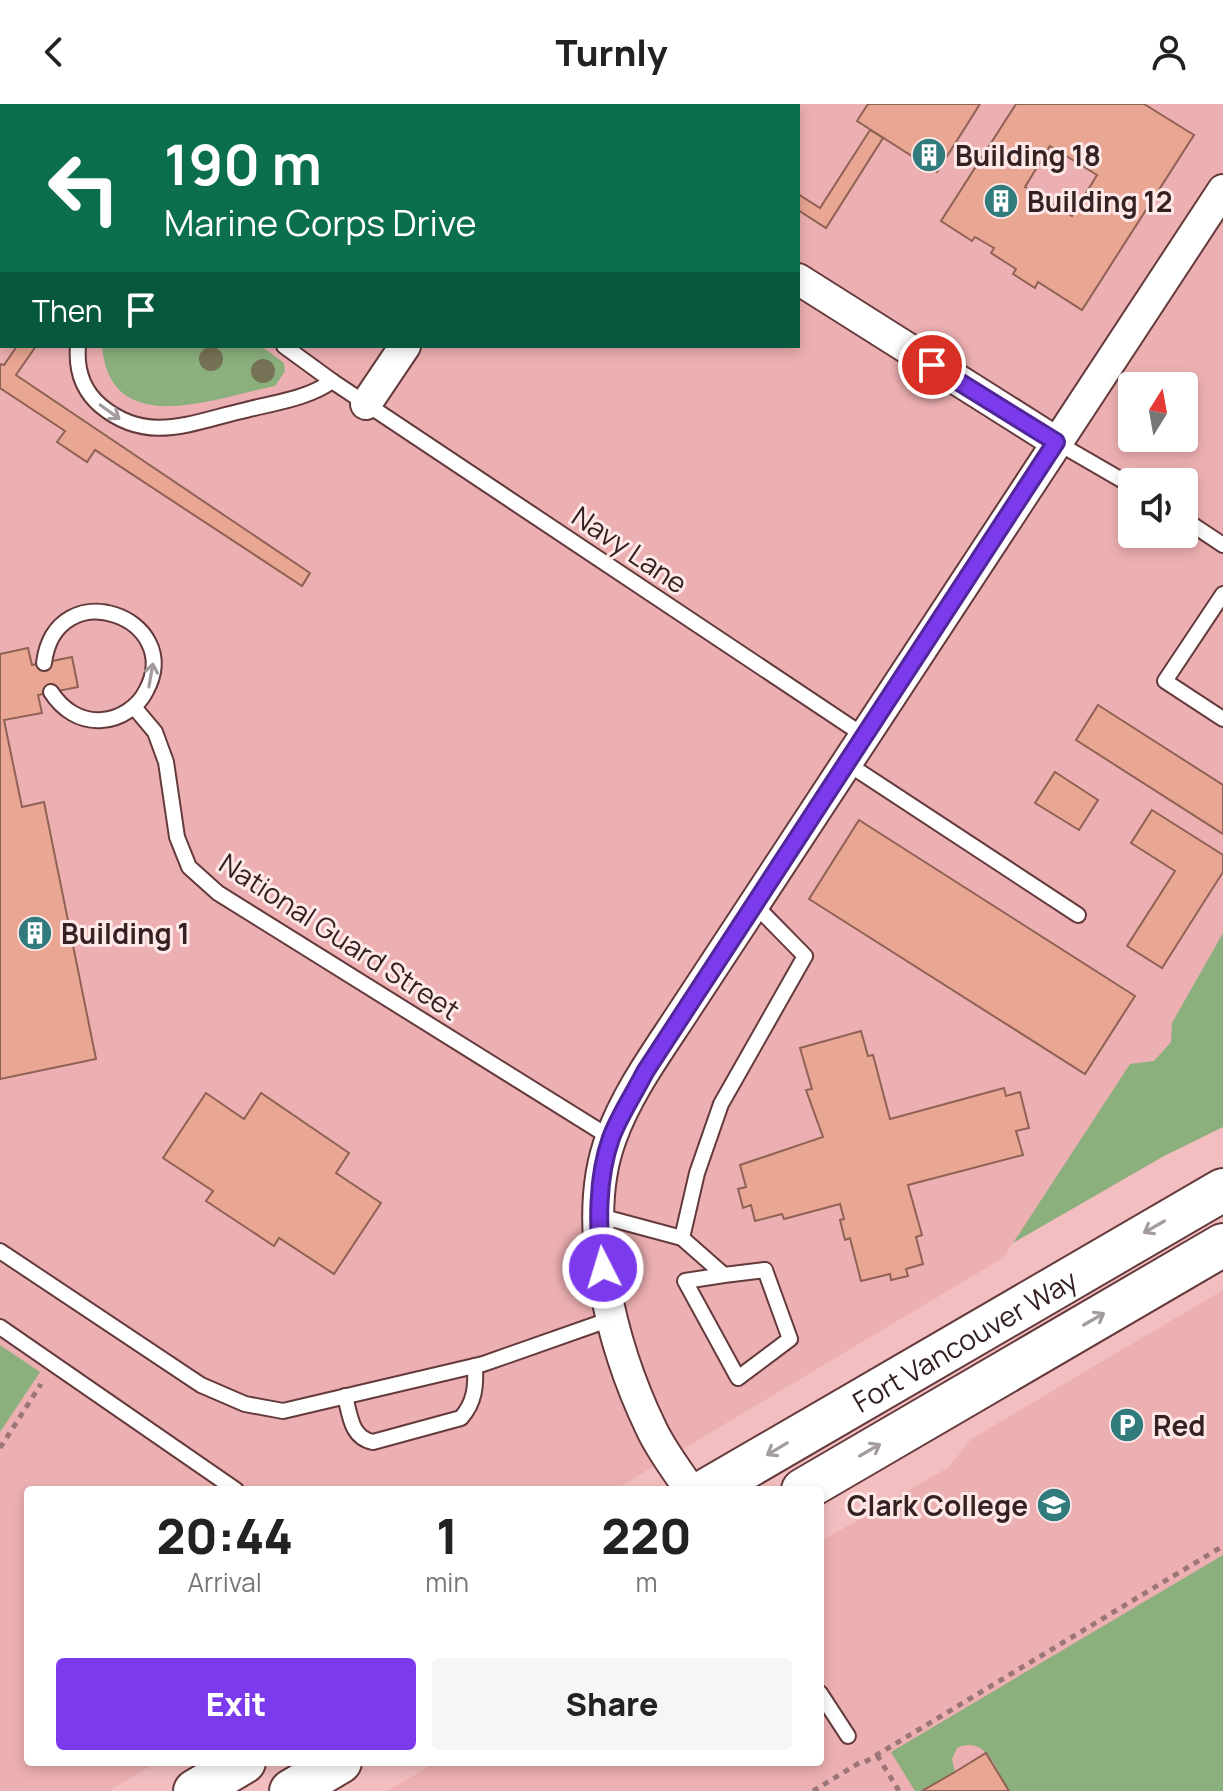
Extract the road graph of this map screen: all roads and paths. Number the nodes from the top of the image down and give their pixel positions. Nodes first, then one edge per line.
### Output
1 (1223, 190) edge
2 (800, 280) edge
3 (78, 348) edge
4 (287, 348) edge
5 (404, 348) edge
6 (332, 381) junction
7 (366, 404) junction
8 (1056, 442) junction
9 (1118, 478) edge
10 (1198, 528) edge
11 (1223, 545) edge
12 (1223, 594) edge
13 (44, 663) dead end
14 (51, 692) dead end
15 (134, 707) junction
16 (1223, 719) edge
17 (866, 737) junction
18 (848, 764) junction
19 (755, 905) junction
20 (1078, 915) dead end
21 (611, 1138) junction
22 (1223, 1190) edge
23 (600, 1216) junction
24 (682, 1238) junction
25 (1223, 1245) edge
26 (0, 1251) edge
27 (724, 1275) junction
28 (611, 1319) junction
29 (0, 1327) edge
30 (55, 1363) junction
31 (475, 1366) junction
32 (345, 1396) junction
33 (0, 1448) edge
34 (230, 1486) edge
35 (687, 1486) edge
36 (714, 1486) edge
37 (810, 1486) edge
38 (1223, 1546) edge
39 (824, 1699) edge
40 (848, 1736) joint
41 (877, 1755) junction
42 (865, 1762) junction
43 (237, 1766) edge
44 (333, 1766) edge
45 (195, 1791) edge
46 (291, 1791) edge
47 (813, 1791) edge
48 (899, 1791) edge

1 - 8 street
2 - 8 street
3 -> 6 lane
4 - 6 lane, Navy Lane
5 - 7 street
6 - 7 lane, Navy Lane
7 - 17 lane, Navy Lane
8 - 9 lane
8 - 17 street
10 - 11 lane
12 - 16 lane
15 -> 13 lane
14 - 15 lane
15 - 21 lane, National Guard Street
17 - 18 street
18 - 19 street
18 - 20 lane
19 - 21 street
19 - 24 lane
21 - 23 street
22 -> 36 street, Fort Vancouver Way
23 - 24 lane
23 - 28 street
24 - 27 lane
37 -> 25 street, Fort Vancouver Way
26 - 32 lane
27 - 27 lane
28 - 31 lane
28 - 35 street
29 - 30 lane
30 - 33 path
30 - 34 lane
31 - 32 lane
31 - 32 lane
38 - 41 path
39 - 40 lane
40 - 42 path
41 - 42 path
41 - 48 path
42 - 47 path
43 - 45 street
44 - 46 street

